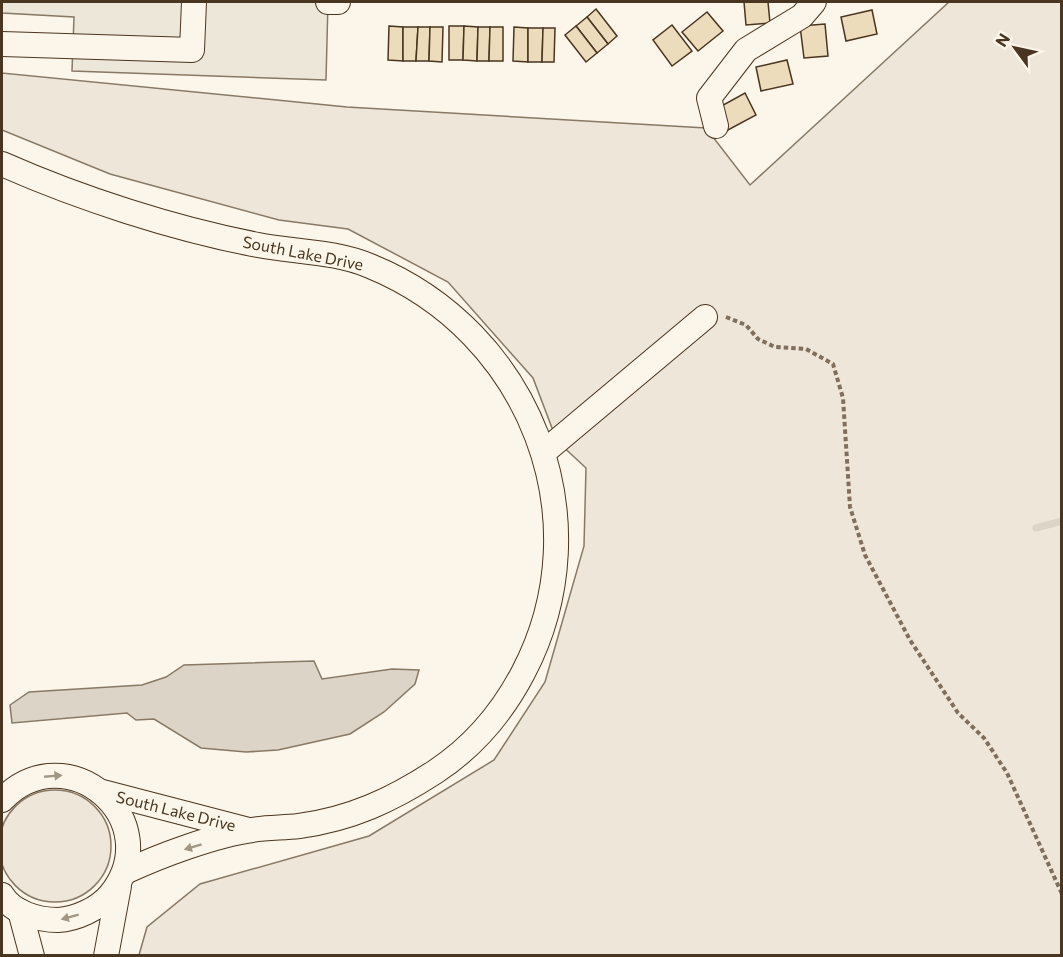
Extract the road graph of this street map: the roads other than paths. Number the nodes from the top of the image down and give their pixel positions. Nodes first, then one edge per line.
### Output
1 (194, 2) edge
2 (814, 2) edge
3 (2, 44) edge
4 (716, 126) dead end
5 (2, 164) edge
6 (705, 317) road end
7 (544, 452) junction
8 (103, 792) junction
9 (2, 800) edge
10 (249, 830) junction
11 (122, 878) junction
12 (7, 901) edge
13 (32, 956) edge
14 (106, 956) edge

1 - 3 street
2 - 4 street
5 - 7 street, South Lake Drive
6 - 7 street
7 - 10 street, South Lake Drive
9 -> 8 street, South Lake Drive
8 - 10 street, South Lake Drive
8 - 11 street, South Lake Drive
10 -> 11 street, South Lake Drive
11 -> 12 street, South Lake Drive
11 - 14 street
12 - 13 street

